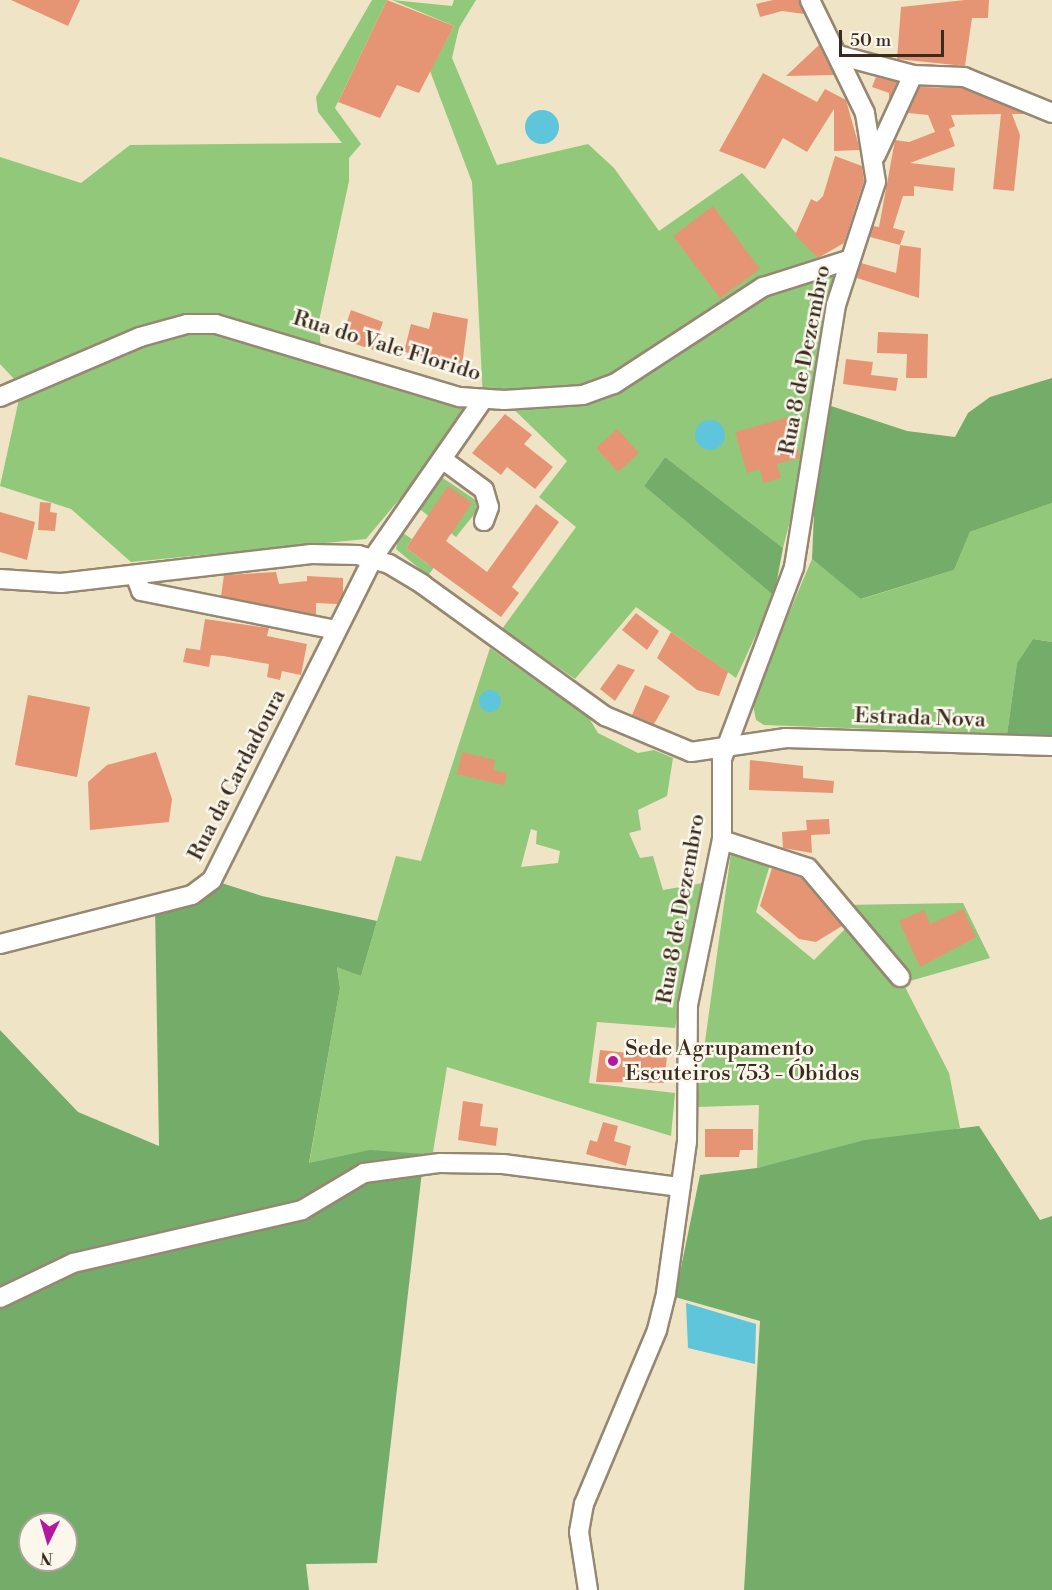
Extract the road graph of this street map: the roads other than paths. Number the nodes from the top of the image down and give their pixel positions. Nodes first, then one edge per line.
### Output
1 (810, 0) edge
2 (838, 55) junction
3 (913, 75) junction
4 (1052, 113) edge
5 (876, 155) junction
6 (848, 260) junction
7 (0, 397) edge
8 (483, 400) junction
9 (442, 459) junction
10 (484, 520) dead end
11 (373, 558) junction
12 (135, 575) junction
13 (0, 579) edge
14 (336, 630) junction
15 (726, 742) junction
16 (1052, 747) edge
17 (722, 840) junction
18 (0, 944) edge
19 (900, 977) dead end
20 (681, 1187) junction
21 (0, 1298) edge
22 (588, 1590) edge

1 - 2 street, Rua 8 de Dezembro
2 - 3 street
2 - 5 street, Rua 8 de Dezembro
3 - 4 street
3 - 5 street
5 - 6 street, Rua 8 de Dezembro
6 - 8 street, Rua do Vale Florido
6 - 15 street, Rua 8 de Dezembro
7 - 8 street, Rua do Vale Florido
8 - 9 street, Rua da Cardadoura
9 - 10 street
9 - 11 street, Rua da Cardadoura
11 - 12 street
11 - 14 street, Rua da Cardadoura
11 - 15 street, Estrada Nova
12 - 13 street
12 - 14 street
14 - 18 street, Rua da Cardadoura
15 - 16 street, Estrada Nova
15 - 17 street, Rua 8 de Dezembro
17 - 19 street
17 - 20 street, Rua 8 de Dezembro
20 - 21 street
20 - 22 street, Rua 8 de Dezembro

